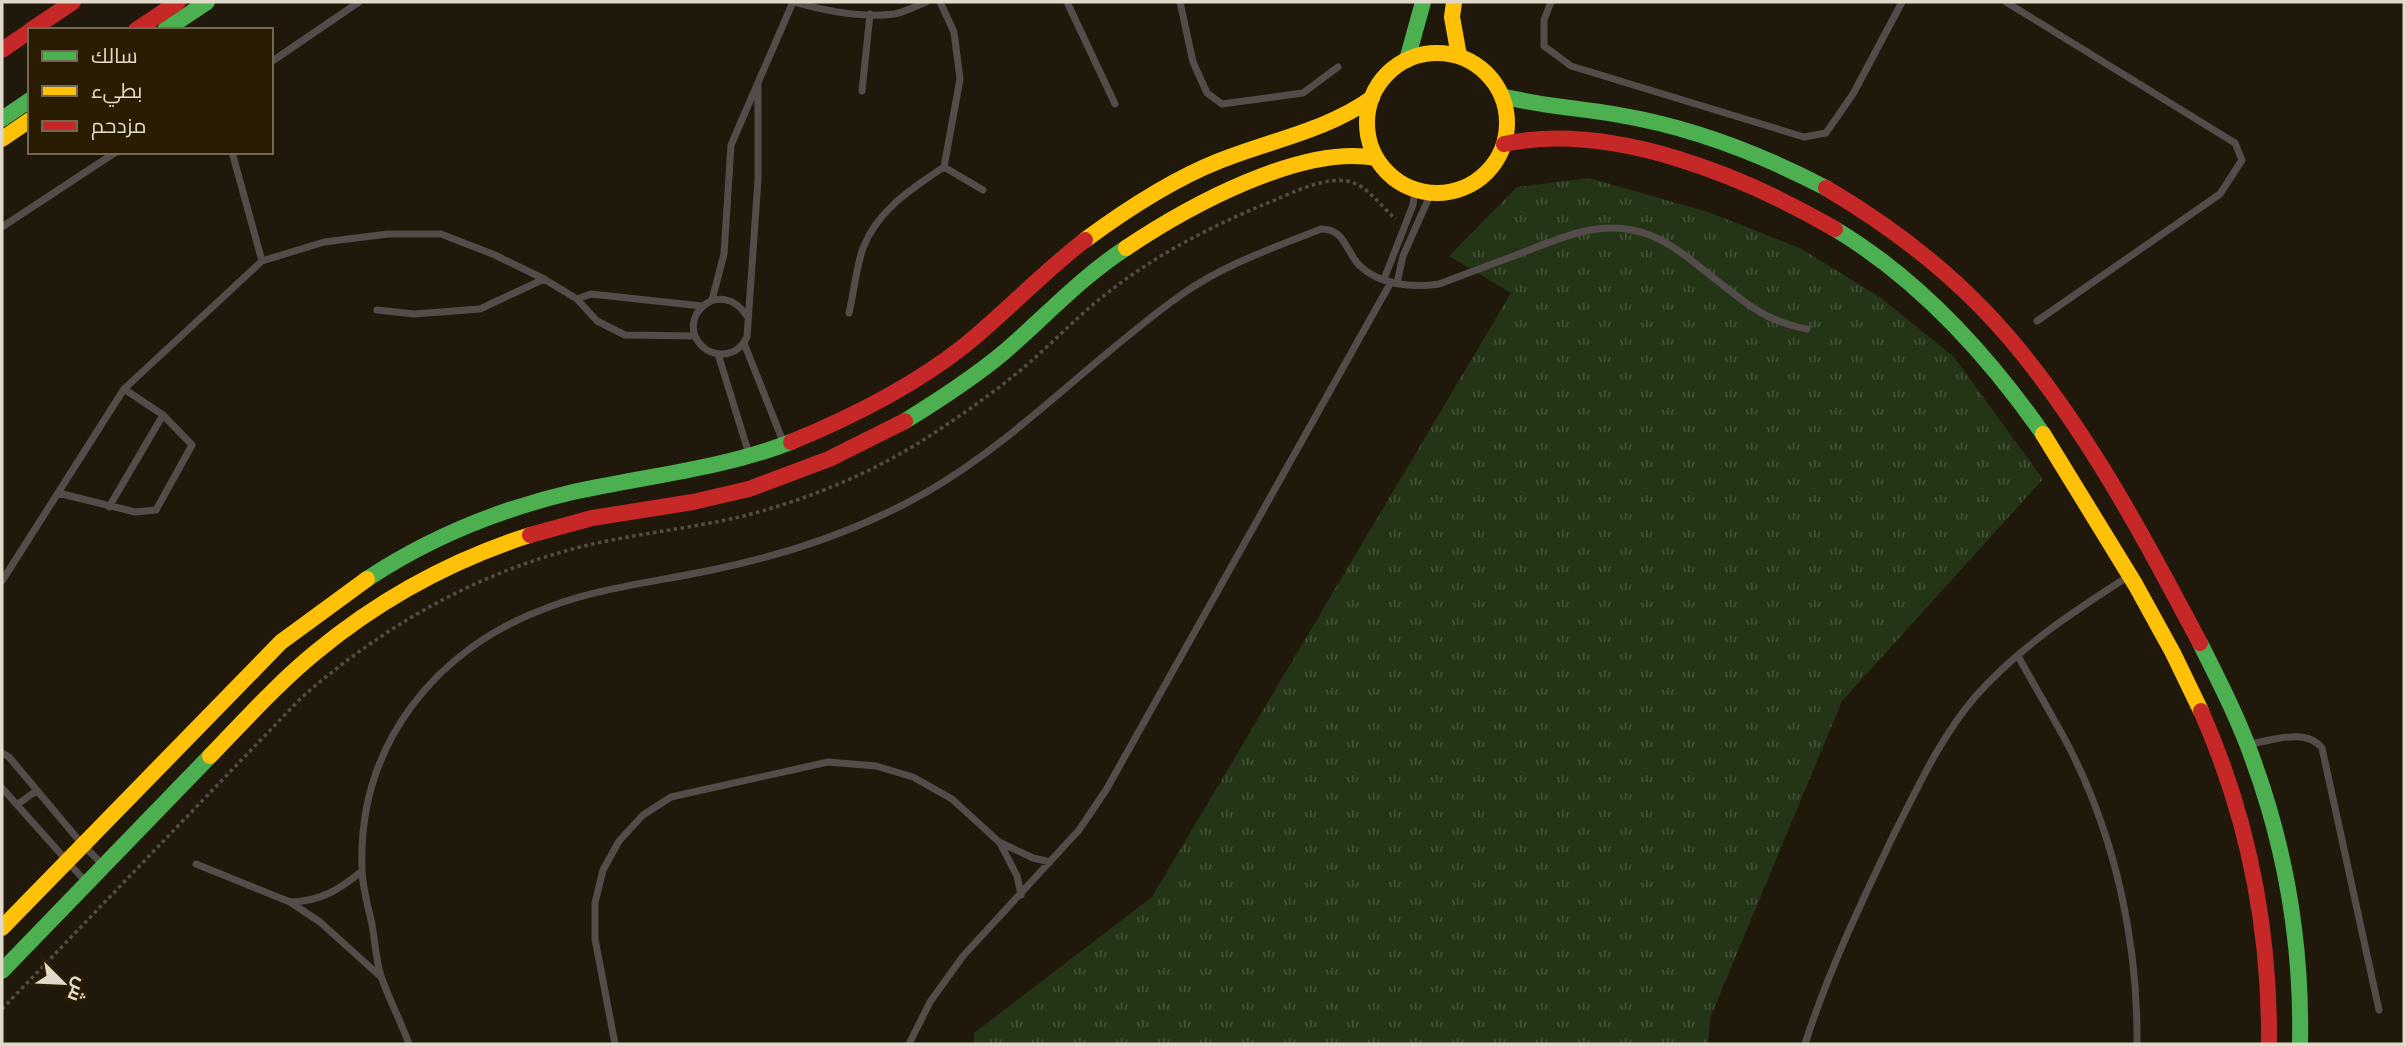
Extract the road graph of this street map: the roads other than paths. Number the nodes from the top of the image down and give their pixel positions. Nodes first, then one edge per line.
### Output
1 (74, 2) edge
2 (178, 2) edge
3 (207, 2) edge
4 (359, 2) edge
5 (793, 2) edge
6 (926, 2) edge
7 (940, 2) edge
8 (1067, 2) edge
9 (1180, 2) edge
10 (1423, 2) edge
11 (1454, 2) edge
12 (1551, 2) edge
13 (1902, 2) edge
14 (2006, 2) edge
15 (870, 14) junction
16 (34, 28) edge
17 (139, 28) edge
18 (168, 28) edge
19 (28, 32) edge
20 (2, 50) edge
21 (1459, 56) junction
22 (1408, 60) junction
23 (273, 61) edge
24 (1338, 67) dead end
25 (758, 86) junction
26 (862, 91) dead end
27 (1502, 96) junction
28 (1372, 98) junction
29 (28, 101) edge
30 (1115, 104) dead end
31 (2, 119) edge
32 (28, 121) edge
33 (2, 139) edge
34 (1504, 144) junction
35 (113, 154) edge
36 (233, 154) edge
37 (1376, 158) junction
38 (943, 167) junction
39 (983, 190) dead end
40 (1423, 191) junction
41 (2, 227) edge
42 (262, 261) junction
43 (544, 279) junction
44 (1391, 281) junction
45 (578, 299) junction
46 (712, 300) junction
47 (702, 306) junction
48 (377, 310) dead end
49 (849, 313) dead end
50 (747, 316) junction
51 (2037, 321) dead end
52 (1807, 329) dead end
53 (695, 336) junction
54 (744, 343) junction
55 (718, 354) junction
56 (124, 389) junction
57 (2056, 398) junction
58 (163, 415) junction
59 (2032, 416) junction
60 (784, 444) junction
61 (757, 455) junction
62 (775, 480) junction
63 (58, 492) junction
64 (109, 507) junction
65 (2130, 576) junction
66 (2, 581) edge
67 (2018, 656) junction
68 (2248, 745) junction
69 (2, 753) edge
70 (2, 788) edge
71 (36, 791) junction
72 (18, 804) junction
73 (999, 842) junction
74 (82, 844) junction
75 (2281, 858) junction
76 (66, 861) junction
77 (1050, 862) junction
78 (195, 864) dead end
79 (2252, 865) junction
80 (104, 866) junction
81 (362, 871) junction
82 (88, 883) junction
83 (1021, 895) junction
84 (290, 902) junction
85 (2, 928) edge
86 (2, 971) edge
87 (382, 978) junction
88 (2379, 1010) dead end
89 (409, 1044) edge
90 (615, 1044) edge
91 (909, 1044) edge
92 (1805, 1044) edge
93 (2137, 1044) edge
94 (2269, 1044) edge
95 (2300, 1044) edge

1 - 16 main road
2 - 17 main road
3 - 18 main road
4 - 23 lane
5 - 15 lane
5 - 25 lane
6 - 15 lane
7 - 38 lane
8 - 30 lane
9 - 24 lane
10 - 22 main road
11 - 21 main road
12 - 13 lane
14 - 51 lane
15 - 26 lane
19 - 20 main road
21 - 22 main road
21 - 27 main road
22 - 28 main road
25 - 46 lane
25 - 50 lane
27 - 34 main road
27 - 57 main road
28 - 37 main road
28 - 60 main road
29 - 31 main road
32 - 33 main road
34 - 40 main road
34 - 59 main road
35 - 41 lane
36 - 42 lane
37 - 40 main road
37 - 62 main road
38 - 39 lane
38 - 49 lane
40 - 44 lane
40 - 44 lane
42 - 43 lane
42 - 56 lane
43 - 45 lane
43 - 48 lane
44 - 52 lane
44 - 77 lane
44 - 81 lane
45 - 47 lane
45 - 53 lane
46 - 47 lane
46 - 50 lane
47 - 53 lane
50 - 54 lane
53 - 55 lane
54 - 55 lane
54 - 60 lane
55 - 61 lane
56 - 58 lane
56 - 63 lane
57 - 59 main road
57 - 68 main road
58 - 64 lane
58 - 64 lane
59 - 65 main road
60 - 61 main road
61 - 62 main road
61 - 74 main road
62 - 80 main road
63 - 64 lane
63 - 66 lane
65 - 67 lane
65 - 79 main road
67 - 92 lane
67 - 93 lane
68 - 75 main road
68 - 88 lane
69 - 71 lane
70 - 72 lane
71 - 72 lane
71 - 74 lane
72 - 76 lane
73 - 77 lane
73 - 83 lane
73 - 90 lane
74 - 76 main road
74 - 80 lane
75 - 79 main road
75 - 95 main road
76 - 82 lane
76 - 85 main road
77 - 83 lane
78 - 84 lane
79 - 94 main road
80 - 82 main road
81 - 84 lane
81 - 87 lane
82 - 86 main road
83 - 91 lane
84 - 87 lane
87 - 89 lane

